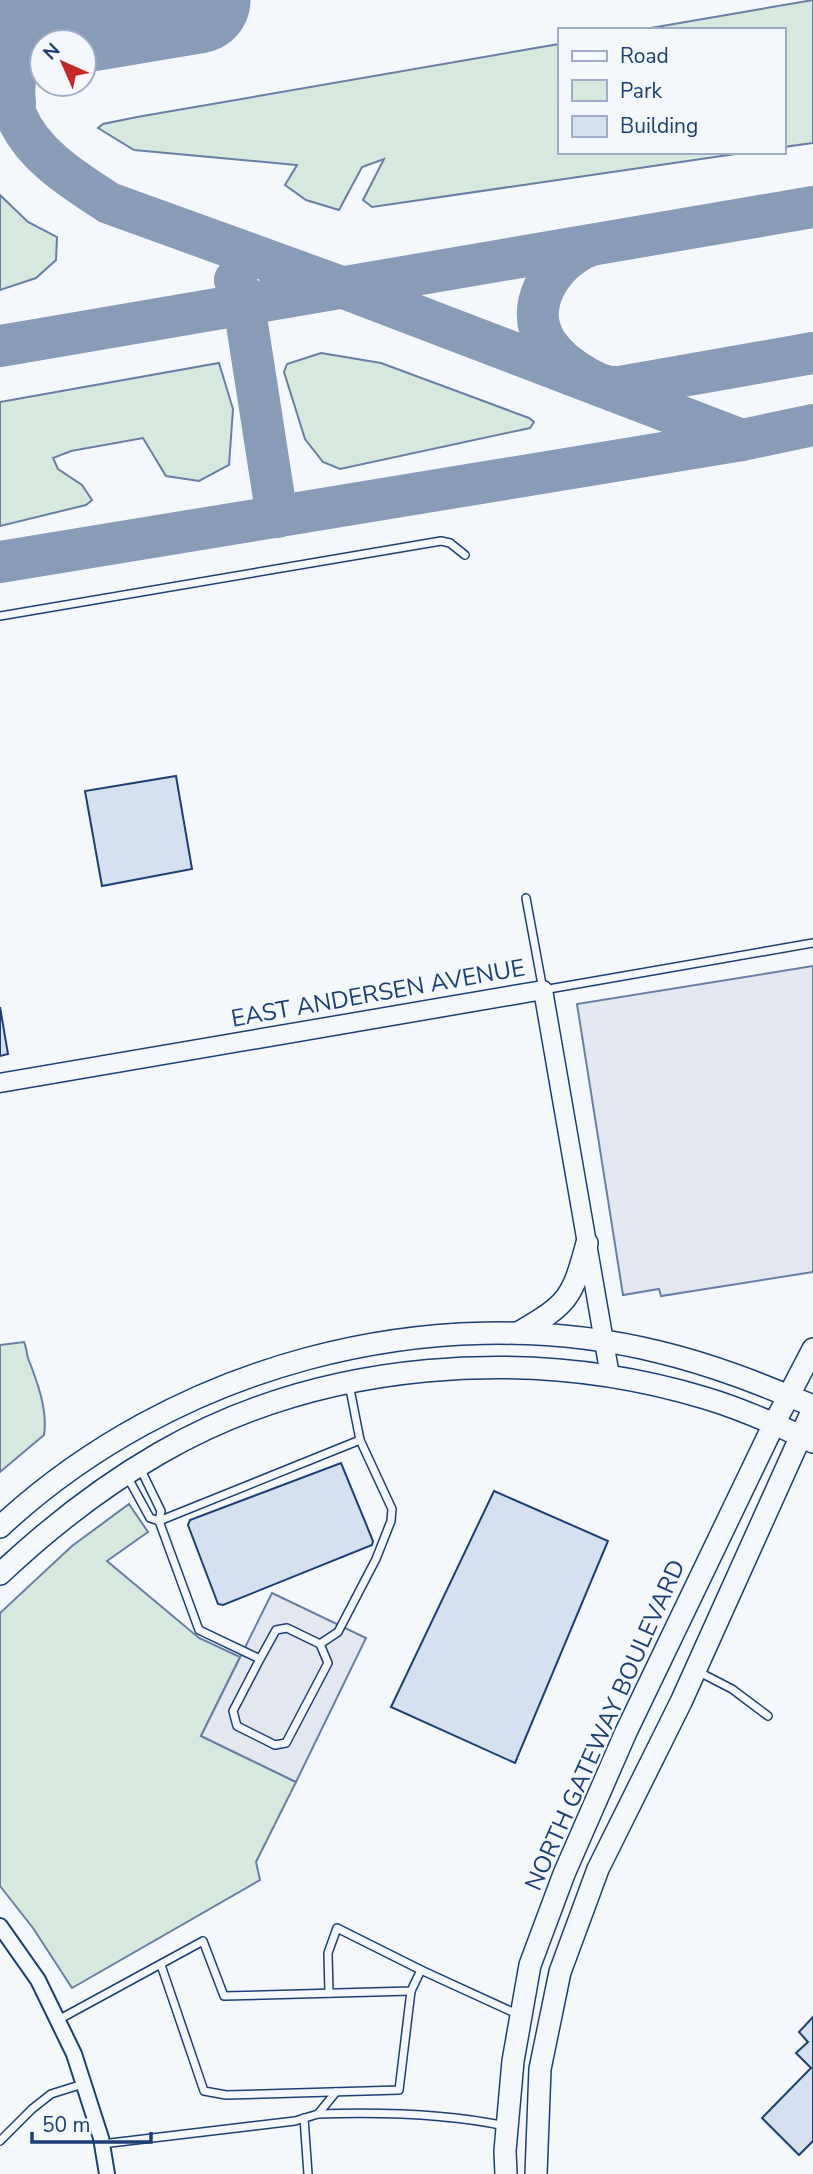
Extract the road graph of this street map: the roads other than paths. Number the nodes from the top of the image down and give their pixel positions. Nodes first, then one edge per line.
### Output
1 (465, 555) dead end
2 (0, 616) edge
3 (526, 898) dead end
4 (813, 943) edge
5 (543, 990) junction
6 (0, 1083) edge
7 (587, 1242) junction
8 (517, 1334) junction
9 (604, 1342) junction
10 (813, 1349) edge
11 (267, 1371) junction
12 (610, 1376) junction
13 (349, 1383) junction
14 (788, 1395) junction
15 (813, 1407) edge
16 (774, 1424) junction
17 (807, 1439) edge
18 (360, 1440) junction
19 (132, 1470) junction
20 (159, 1521) junction
21 (0, 1527) edge
22 (0, 1574) edge
23 (320, 1644) junction
24 (260, 1659) junction
25 (695, 1670) junction
26 (768, 1716) dead end
27 (574, 1849) junction
28 (602, 1861) junction
29 (0, 1926) edge
30 (161, 1965) junction
31 (421, 1970) junction
32 (411, 1991) junction
33 (329, 1993) junction
34 (521, 2016) junction
35 (58, 2021) junction
36 (83, 2084) junction
37 (336, 2092) junction
38 (318, 2114) junction
39 (304, 2118) junction
40 (507, 2126) junction
41 (0, 2141) edge
42 (102, 2144) junction
43 (107, 2174) edge
44 (308, 2174) edge
45 (506, 2174) edge
46 (536, 2174) edge

1 - 2 lane
3 - 5 lane
4 - 5 lane
5 - 6 street, EAST ANDERSEN AVENUE
5 - 7 street, EAST ANDERSEN AVENUE
7 - 8 main road
7 - 9 street, EAST ANDERSEN AVENUE
8 - 9 main road
8 - 11 main road
9 - 12 street, EAST ANDERSEN AVENUE
9 - 14 main road
10 - 14 main road, NORTH GATEWAY BOULEVARD
11 - 19 main road
11 - 21 main road
12 - 13 main road
12 - 16 main road
13 - 18 lane
13 - 19 main road
14 - 15 main road
14 - 16 main road, NORTH GATEWAY BOULEVARD
15 - 17 main road
16 - 17 main road
16 - 27 main road, NORTH GATEWAY BOULEVARD
17 - 25 main road
18 - 20 lane
18 - 23 lane
19 - 20 lane
19 - 20 lane
19 - 22 main road
20 - 24 lane
23 - 24 lane
23 - 24 lane
25 - 26 lane
25 - 28 main road
27 - 28 street
27 - 34 main road, NORTH GATEWAY BOULEVARD
28 - 46 main road
29 - 35 street
30 - 33 lane
30 - 35 lane
30 - 37 lane
31 - 32 lane
31 - 33 lane
31 - 34 lane
32 - 33 lane
32 - 37 lane
34 - 40 main road, NORTH GATEWAY BOULEVARD
35 - 36 street
36 - 41 lane
36 - 42 street
37 - 38 lane
38 - 39 lane
38 - 40 lane
39 - 42 lane
39 - 44 lane
40 - 45 main road, NORTH GATEWAY BOULEVARD
42 - 43 street

